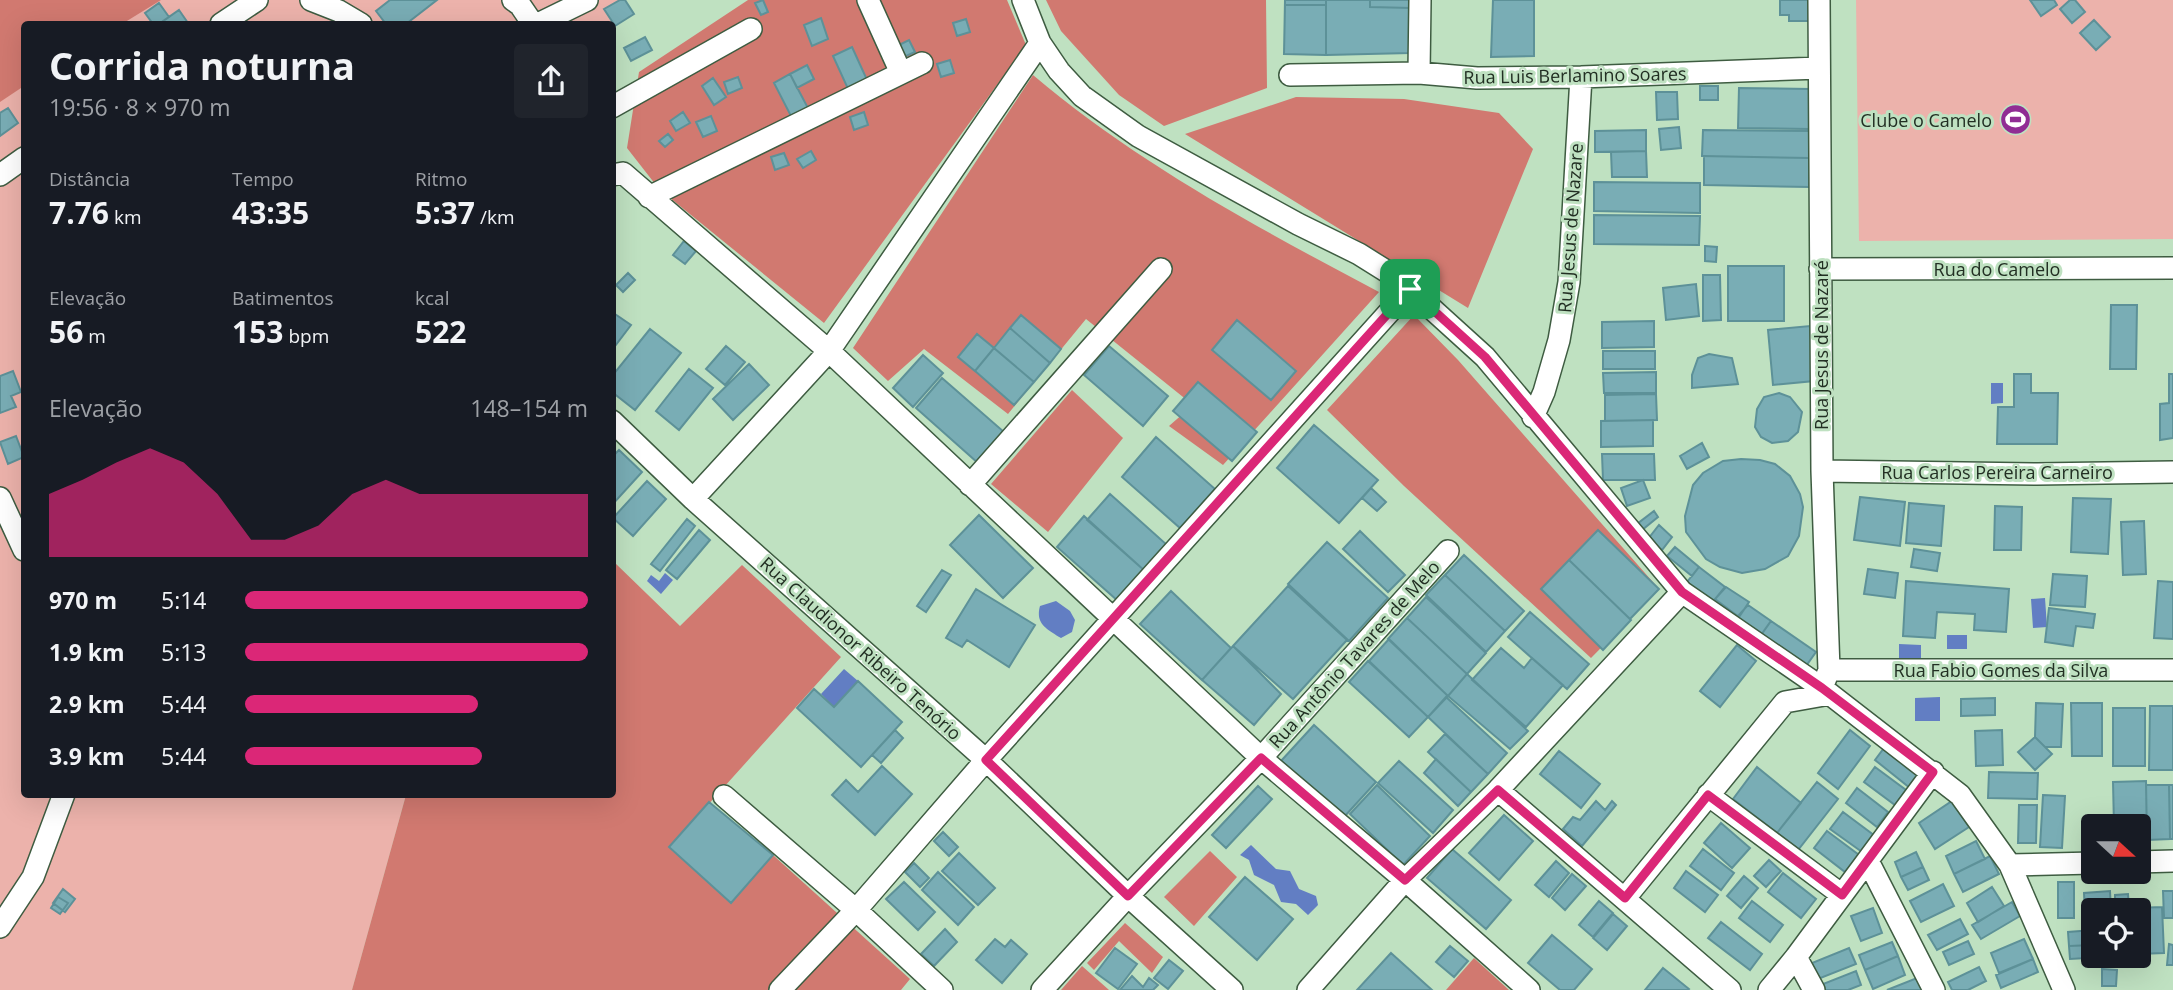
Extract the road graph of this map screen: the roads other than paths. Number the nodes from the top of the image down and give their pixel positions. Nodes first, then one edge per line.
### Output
1 (257, 0) edge
2 (311, 0) edge
3 (513, 0) edge
4 (587, 0) edge
5 (868, 0) edge
6 (1023, 0) edge
7 (1420, 0) edge
8 (1819, 0) edge
9 (226, 21) edge
10 (356, 21) edge
11 (531, 21) edge
12 (544, 21) edge
13 (751, 29) dead end
14 (1040, 43) junction
15 (922, 63) dead end
16 (1819, 68) junction
17 (901, 73) junction
18 (1419, 73) junction
19 (1290, 75) dead end
20 (1581, 77) junction
21 (616, 105) edge
22 (21, 160) edge
23 (616, 168) edge
24 (0, 175) edge
25 (649, 197) junction
26 (2173, 268) edge
27 (1160, 269) dead end
28 (1821, 269) junction
29 (1410, 289) junction
30 (828, 351) junction
31 (1533, 417) junction
32 (616, 425) edge
33 (1822, 471) junction
34 (2173, 472) edge
35 (970, 485) junction
36 (0, 498) edge
37 (693, 499) junction
38 (21, 544) edge
39 (1448, 551) dead end
40 (1682, 592) junction
41 (1115, 618) junction
42 (2173, 670) edge
43 (1827, 684) junction
44 (1261, 758) junction
45 (986, 760) junction
46 (1933, 772) junction
47 (1498, 790) junction
48 (1708, 795) junction
49 (724, 796) dead end
50 (63, 798) edge
51 (1868, 861) junction
52 (2173, 861) edge
53 (2151, 862) edge
54 (2081, 863) edge
55 (2010, 865) junction
56 (1405, 880) junction
57 (1842, 895) junction
58 (1128, 896) junction
59 (1625, 898) junction
60 (856, 910) junction
61 (0, 927) edge
62 (1796, 957) junction
63 (780, 990) edge
64 (942, 990) edge
65 (1042, 990) edge
66 (1232, 990) edge
67 (1308, 990) edge
68 (1530, 990) edge
69 (1730, 990) edge
70 (1769, 990) edge
71 (1814, 990) edge
72 (1934, 990) edge
73 (2064, 990) edge

1 - 9 street
2 - 10 street
3 - 11 street
4 - 12 street
5 - 17 street
6 - 14 street
7 - 18 street
8 - 16 street, Rua Jesus de Nazaré
13 - 21 street
14 - 29 street
14 - 30 street
15 - 17 street
16 - 20 street, Rua Luis Berlamino Soares
16 - 28 street, Rua Jesus de Nazaré
17 - 25 street
18 - 19 street, Rua Luis Berlamino Soares
18 - 20 street, Rua Luis Berlamino Soares
20 - 31 street, Rua Jesus de Nazare
22 - 24 street
23 - 25 street
25 - 30 street
26 - 28 street, Rua do Camelo
27 - 35 street
28 - 33 street, Rua Jesus de Nazaré
29 - 31 street
29 - 41 street
30 - 35 street
30 - 37 street
31 - 40 street
32 - 37 street, Rua Claudionor Ribeiro Tenório
33 - 34 street, Rua Carlos Pereira Carneiro
33 - 43 street, Rua Jesus de Nazaré
35 - 41 street
36 - 38 street
37 - 45 street, Rua Claudionor Ribeiro Tenório
39 - 44 street, Rua Antônio Tavares de Melo
40 - 43 street
40 - 47 street
41 - 44 street
41 - 45 street
42 - 43 street, Rua Fabio Gomes da Silva
43 - 46 street
43 - 48 street, Rua Fabio Gomes da Silva
44 - 56 street
44 - 58 street, Rua Antônio Tavares de Melo
45 - 58 street, Rua Claudionor Ribeiro Tenório
45 - 60 street
46 - 51 street
46 - 55 street
47 - 56 street
47 - 59 street
48 - 57 street
48 - 59 street, Rua Fabio Gomes da Silva
49 - 60 street
50 - 61 street
51 - 57 street
51 - 72 street
52 - 53 street
54 - 55 street
55 - 73 street
56 - 67 street
56 - 68 street
57 - 62 street
58 - 65 street, Rua Antônio Tavares de Melo
58 - 66 street, Rua Claudionor Ribeiro Tenório
59 - 69 street
60 - 63 street
60 - 64 street
62 - 70 street
62 - 71 street

